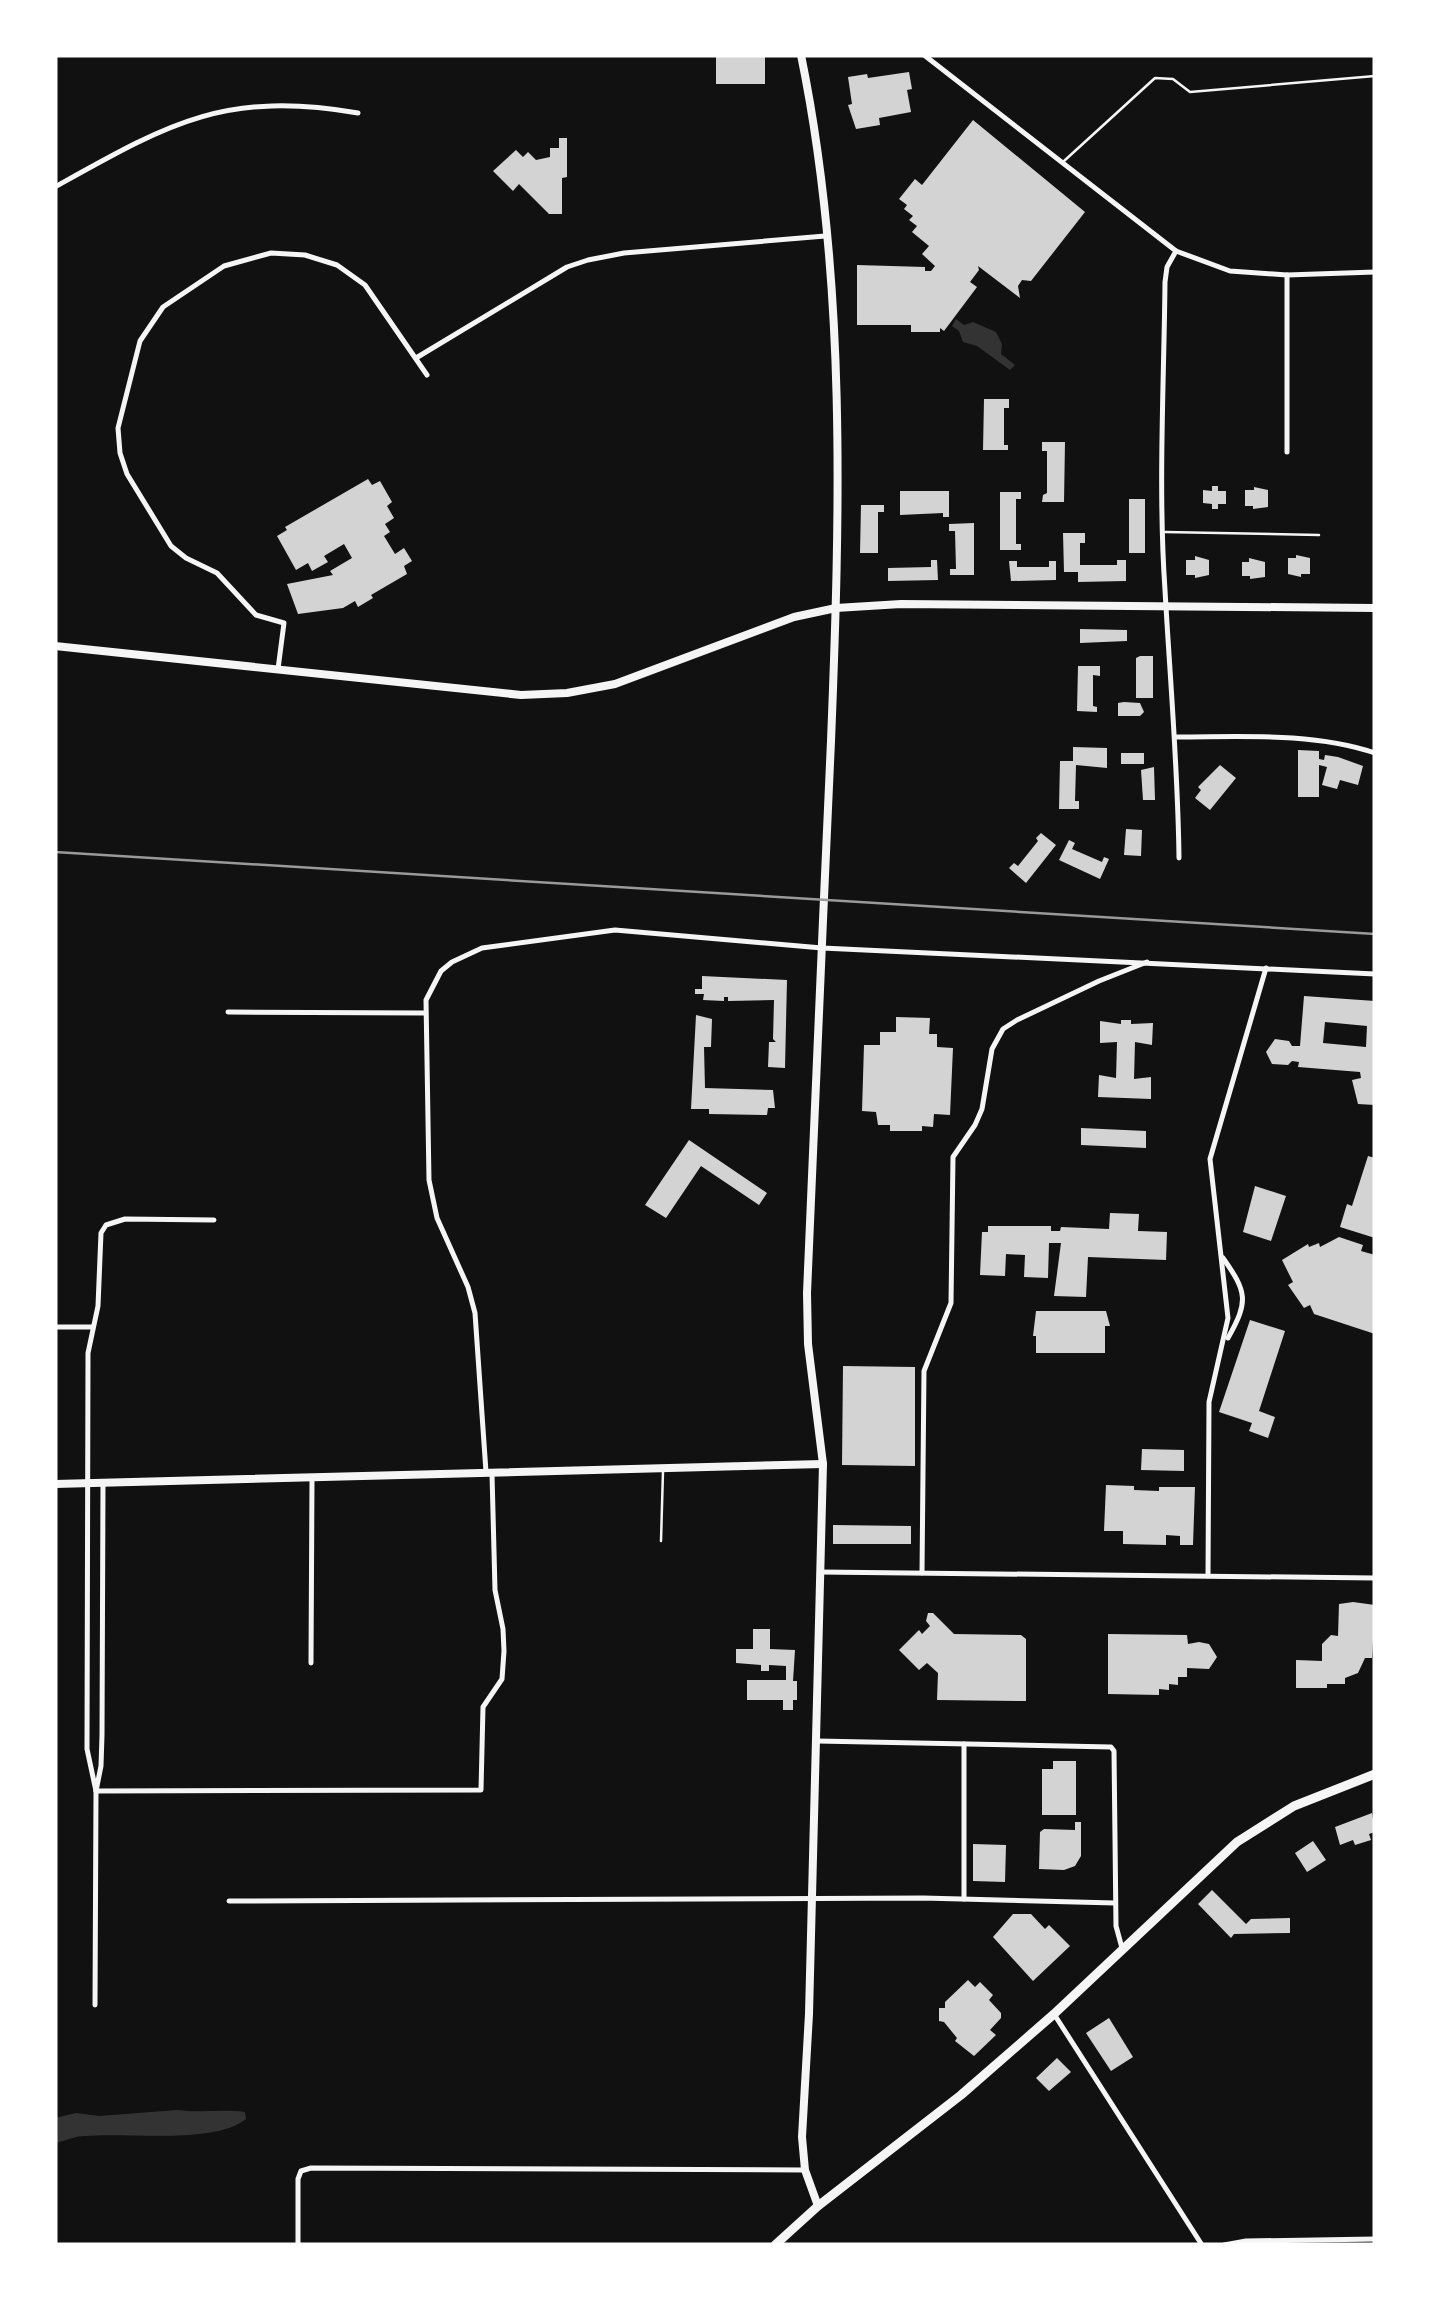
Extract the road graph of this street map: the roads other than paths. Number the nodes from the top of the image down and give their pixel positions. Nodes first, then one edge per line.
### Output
1 (801, 55) edge
2 (924, 55) edge
3 (1375, 76) edge
4 (358, 113) dead end
5 (1062, 162) junction
6 (55, 187) edge
7 (825, 236) junction
8 (1176, 251) junction
9 (1375, 272) edge
10 (1286, 274) junction
11 (416, 358) junction
12 (426, 375) dead end
13 (1287, 452) dead end
14 (1164, 532) junction
15 (1318, 535) dead end
16 (1166, 605) junction
17 (836, 608) junction
18 (1375, 608) edge
19 (55, 646) edge
20 (278, 668) junction
21 (1176, 738) junction
22 (1375, 753) edge
23 (1179, 858) dead end
24 (822, 948) junction
25 (1150, 961) junction
26 (1266, 968) junction
27 (1375, 974) edge
28 (228, 1012) dead end
29 (424, 1013) junction
30 (214, 1220) dead end
31 (1222, 1258) junction
32 (55, 1327) edge
33 (93, 1327) junction
34 (1224, 1344) junction
35 (823, 1464) junction
36 (663, 1469) junction
37 (489, 1474) junction
38 (312, 1479) junction
39 (55, 1484) edge
40 (88, 1484) junction
41 (103, 1484) junction
42 (661, 1541) dead end
43 (820, 1572) junction
44 (922, 1573) junction
45 (1208, 1576) junction
46 (1375, 1578) edge
47 (311, 1663) dead end
48 (816, 1741) junction
49 (964, 1744) junction
50 (1375, 1774) edge
51 (96, 1791) junction
52 (812, 1898) junction
53 (964, 1899) junction
54 (229, 1901) dead end
55 (1115, 1903) junction
56 (1122, 1948) junction
57 (95, 2006) dead end
58 (1054, 2014) junction
59 (804, 2170) junction
60 (818, 2206) junction
61 (1375, 2239) edge
62 (298, 2245) edge
63 (775, 2245) edge
64 (1202, 2245) edge
65 (1224, 2245) edge

1 - 7 main road
2 - 5 street
3 - 5 lane
4 - 6 street
5 - 8 street
7 - 11 street
7 - 17 main road
8 - 10 street
8 - 14 street
9 - 10 street
10 - 13 street
11 - 12 street
11 - 20 street
14 - 15 lane
14 - 16 street
16 - 17 main road
16 - 18 main road
16 - 21 street
17 - 20 main road
17 - 24 main road
19 - 20 main road
21 - 22 street
21 - 23 street
24 - 25 street
24 - 29 street
24 - 35 main road
25 - 26 street
25 - 44 street
26 - 27 street
26 - 31 street
28 - 29 street
29 - 37 street
30 - 33 street
31 - 34 street
31 - 34 street
32 - 33 street
33 - 40 street
34 - 45 street
35 - 36 main road
35 - 43 main road
36 - 37 main road
36 - 42 lane
37 - 38 main road
37 - 51 street
38 - 41 main road
38 - 47 street
39 - 40 main road
40 - 41 main road
40 - 51 street
41 - 51 street
43 - 44 street
43 - 48 main road
44 - 45 street
45 - 46 street
48 - 49 street
48 - 52 main road
49 - 53 street
49 - 55 street
50 - 56 main road
51 - 57 street
52 - 53 street
52 - 54 street
52 - 59 main road
53 - 55 street
55 - 56 street
56 - 58 main road
58 - 60 main road
58 - 64 street
59 - 60 main road
59 - 62 street
60 - 63 main road
61 - 65 street

